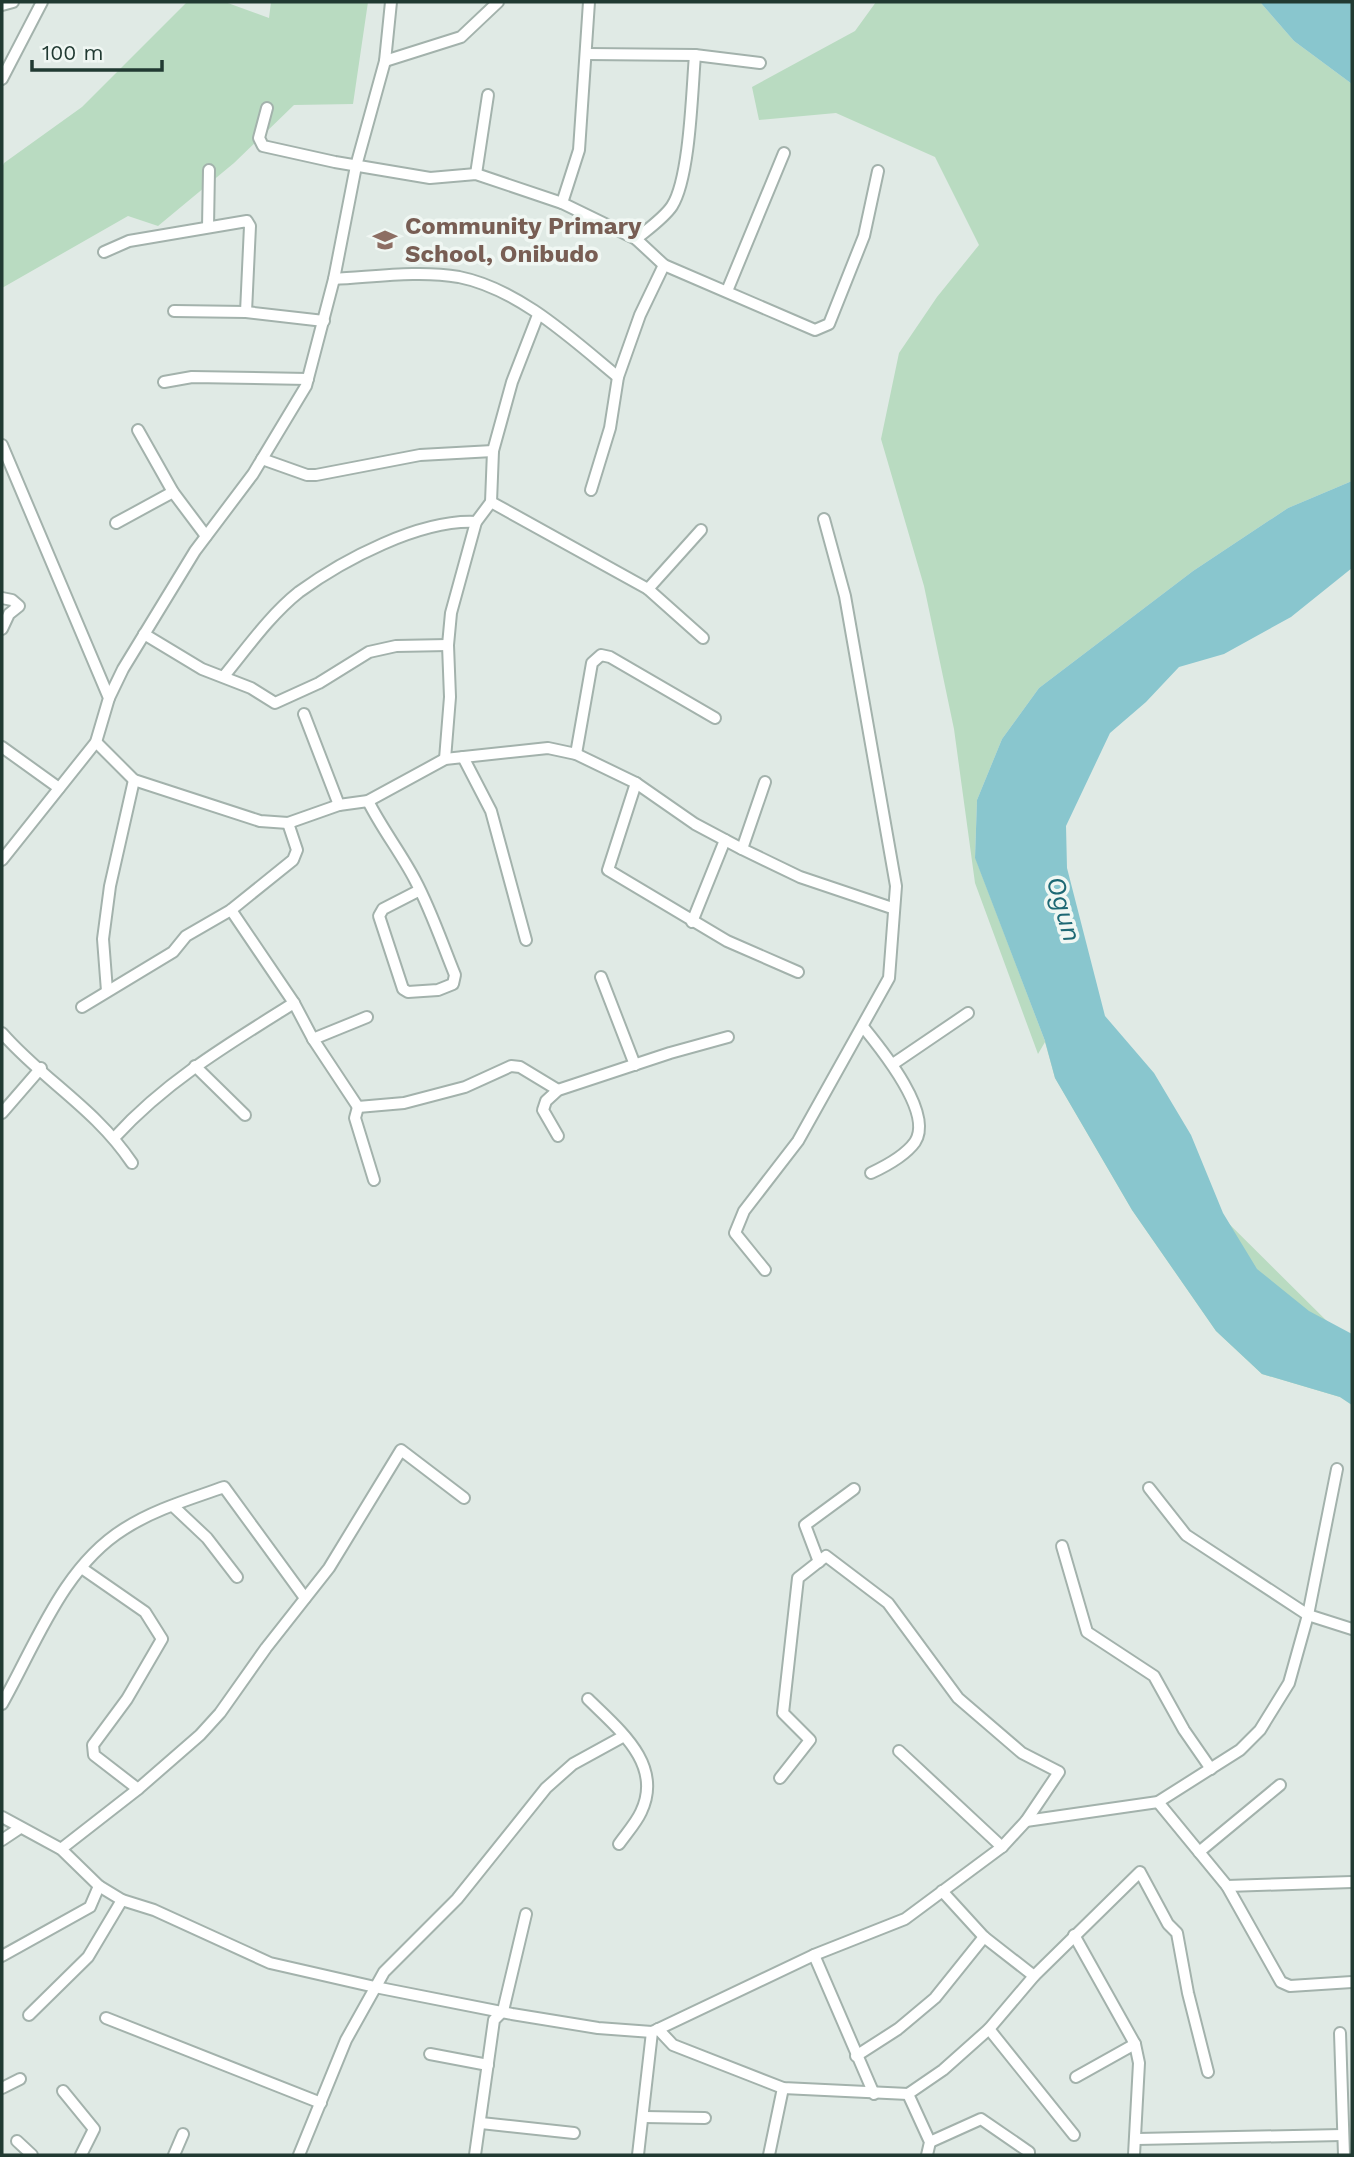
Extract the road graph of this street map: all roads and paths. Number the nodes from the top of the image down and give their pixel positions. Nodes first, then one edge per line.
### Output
1 (13, 2) edge
2 (42, 2) edge
3 (391, 2) edge
4 (498, 2) edge
5 (589, 2) edge
6 (2, 5) edge
7 (587, 54) junction
8 (695, 55) junction
9 (385, 61) junction
10 (760, 63) dead end
11 (2, 79) edge
12 (488, 95) dead end
13 (267, 108) dead end
14 (784, 153) dead end
15 (356, 166) junction
16 (209, 170) dead end
17 (878, 171) dead end
18 (476, 174) junction
19 (562, 203) junction
20 (208, 227) junction
21 (636, 239) junction
22 (104, 251) dead end
23 (664, 265) junction
24 (334, 279) junction
25 (727, 291) junction
26 (174, 311) dead end
27 (246, 312) junction
28 (538, 315) junction
29 (324, 321) junction
30 (618, 377) junction
31 (308, 379) junction
32 (164, 382) dead end
33 (138, 430) dead end
34 (2, 445) edge
35 (493, 451) junction
36 (262, 459) junction
37 (591, 490) dead end
38 (173, 492) junction
39 (491, 502) junction
40 (824, 519) dead end
41 (116, 523) dead end
42 (476, 523) junction
43 (701, 530) dead end
44 (206, 536) junction
45 (648, 589) junction
46 (2, 597) edge
47 (2, 629) edge
48 (144, 634) junction
49 (703, 638) dead end
50 (448, 645) junction
51 (224, 676) junction
52 (109, 698) junction
53 (304, 714) dead end
54 (715, 719) dead end
55 (96, 742) junction
56 (2, 747) edge
57 (576, 754) junction
58 (463, 757) junction
59 (445, 759) junction
60 (135, 780) junction
61 (765, 782) dead end
62 (636, 783) junction
63 (59, 788) junction
64 (368, 801) junction
65 (339, 805) junction
66 (288, 823) junction
67 (724, 840) junction
68 (742, 849) junction
69 (2, 860) edge
70 (420, 890) junction
71 (892, 908) junction
72 (230, 910) junction
73 (692, 922) junction
74 (526, 940) dead end
75 (798, 972) dead end
76 (601, 977) dead end
77 (107, 991) junction
78 (294, 1003) junction
79 (82, 1007) dead end
80 (968, 1013) dead end
81 (367, 1017) dead end
82 (864, 1028) junction
83 (2, 1032) edge
84 (728, 1037) dead end
85 (313, 1039) junction
86 (893, 1064) junction
87 (635, 1065) junction
88 (195, 1066) junction
89 (41, 1068) junction
90 (558, 1090) junction
91 (358, 1107) junction
92 (2, 1113) edge
93 (245, 1115) dead end
94 (558, 1136) dead end
95 (115, 1138) junction
96 (132, 1163) dead end
97 (871, 1173) dead end
98 (374, 1180) dead end
99 (765, 1270) dead end
100 (1338, 1469) dead end
101 (1149, 1488) dead end
102 (854, 1489) dead end
103 (464, 1498) dead end
104 (173, 1506) junction
105 (1062, 1546) dead end
106 (818, 1562) junction
107 (83, 1569) junction
108 (237, 1577) dead end
109 (305, 1598) junction
110 (1308, 1615) junction
111 (1352, 1629) edge
112 (588, 1699) dead end
113 (2, 1704) edge
114 (624, 1736) junction
115 (899, 1751) dead end
116 (1211, 1769) junction
117 (780, 1778) dead end
118 (1280, 1785) dead end
119 (138, 1788) junction
120 (1158, 1802) junction
121 (2, 1817) edge
122 (1026, 1821) junction
123 (20, 1828) junction
124 (2, 1840) edge
125 (620, 1844) dead end
126 (1002, 1847) junction
127 (61, 1849) junction
128 (1199, 1852) junction
129 (1352, 1882) edge
130 (99, 1886) junction
131 (1227, 1886) junction
132 (942, 1891) junction
133 (122, 1900) junction
134 (526, 1914) dead end
135 (1074, 1936) junction
136 (984, 1937) junction
137 (814, 1955) junction
138 (2, 1956) edge
139 (1034, 1976) junction
140 (1352, 1982) edge
141 (375, 1987) junction
142 (503, 2011) junction
143 (29, 2015) dead end
144 (106, 2018) dead end
145 (989, 2029) junction
146 (655, 2031) junction
147 (1340, 2033) dead end
148 (1135, 2044) junction
149 (430, 2053) dead end
150 (856, 2056) junction
151 (488, 2066) junction
152 (1208, 2072) dead end
153 (1076, 2077) dead end
154 (20, 2079) dead end
155 (1347, 2083) edge
156 (2, 2088) edge
157 (783, 2088) junction
158 (63, 2091) dead end
159 (874, 2094) junction
160 (908, 2094) junction
161 (321, 2103) junction
162 (644, 2117) junction
163 (705, 2118) dead end
164 (481, 2123) junction
165 (574, 2133) dead end
166 (183, 2134) dead end
167 (1074, 2135) dead end
168 (1342, 2135) junction
169 (1137, 2139) junction
170 (17, 2141) dead end
171 (930, 2142) junction
172 (32, 2155) edge
173 (81, 2155) edge
174 (174, 2155) edge
175 (299, 2155) edge
176 (475, 2155) edge
177 (638, 2155) edge
178 (769, 2155) edge
179 (927, 2155) edge
180 (1029, 2155) edge
181 (1134, 2155) edge
182 (1344, 2155) edge

1 - 6 street
2 - 11 street
3 - 9 street
4 - 9 street
5 - 7 street
7 - 8 street
7 - 19 street
8 - 10 street
8 - 21 street
9 - 15 street
12 - 18 street
13 - 15 street
14 - 25 street
15 - 18 street
15 - 24 street
16 - 20 street
17 - 25 street
18 - 19 street
19 - 21 street
20 - 22 street
20 - 27 street
21 - 23 street
23 - 25 street
23 - 30 street
24 - 28 street
24 - 29 street
26 - 27 street
27 - 29 street
28 - 30 street
28 - 35 street
29 - 31 street
30 - 37 street
31 - 32 street
31 - 36 street
33 - 38 street
34 - 52 street
35 - 36 street
35 - 39 street
36 - 44 street
38 - 41 street
38 - 44 street
39 - 42 street
39 - 45 street
40 - 71 street
42 - 50 street
42 - 51 street
43 - 45 street
44 - 48 street
45 - 49 street
46 - 47 street
48 - 51 street
48 - 52 street
50 - 51 street
50 - 59 street
52 - 55 street
53 - 65 street
54 - 57 street
55 - 60 street
55 - 63 street
56 - 63 street
57 - 58 street
57 - 62 street
58 - 59 street
58 - 74 street
59 - 64 street
60 - 66 street
60 - 77 street
61 - 68 street
62 - 67 street
62 - 73 street
63 - 69 street
64 - 65 street
64 - 70 street
65 - 66 street
66 - 72 street
67 - 68 street
67 - 73 street
68 - 71 street
70 - 70 street
71 - 82 street
72 - 77 street
72 - 78 street
73 - 75 street
76 - 87 street
77 - 79 street
78 - 85 street
78 - 88 street
80 - 86 street
81 - 85 street
82 - 86 street
82 - 99 street
83 - 89 street
84 - 87 street
85 - 91 street
86 - 97 street
87 - 90 street
88 - 93 street
88 - 95 street
89 - 92 street
89 - 95 street
90 - 91 street
90 - 94 street
91 - 98 street
95 - 96 street
100 - 110 street
101 - 110 street
102 - 106 street
103 - 109 street
104 - 107 street
104 - 108 street
104 - 109 street
105 - 116 street
106 - 117 street
106 - 122 street
107 - 113 street
107 - 119 street
109 - 119 street
110 - 111 street
110 - 116 street
112 - 114 street
114 - 125 street
114 - 141 street
115 - 126 street
116 - 120 street
118 - 128 street
119 - 127 street
120 - 122 street
120 - 128 street
121 - 123 street
122 - 126 street
123 - 124 street
123 - 127 street
126 - 132 street
127 - 130 street
128 - 131 street
129 - 131 street
130 - 133 street
130 - 138 street
131 - 140 street
132 - 136 street
132 - 137 street
133 - 141 street
133 - 143 street
134 - 142 street
135 - 139 street
135 - 148 street
135 - 152 street
136 - 139 street
136 - 150 street
137 - 146 street
137 - 150 street
139 - 145 street
141 - 142 street
141 - 161 street
142 - 146 street
142 - 151 street
144 - 161 street
145 - 160 street
145 - 167 street
146 - 157 street
146 - 162 street
147 - 155 street
148 - 153 street
148 - 169 street
149 - 151 street
150 - 159 street
151 - 164 street
154 - 156 street
155 - 168 street
157 - 159 street
157 - 178 street
158 - 173 street
159 - 160 street
160 - 171 street
161 - 175 street
162 - 163 street
162 - 177 street
164 - 165 street
164 - 176 street
166 - 174 street
168 - 169 street
168 - 182 street
169 - 181 street
170 - 172 street
171 - 179 street
171 - 180 street

